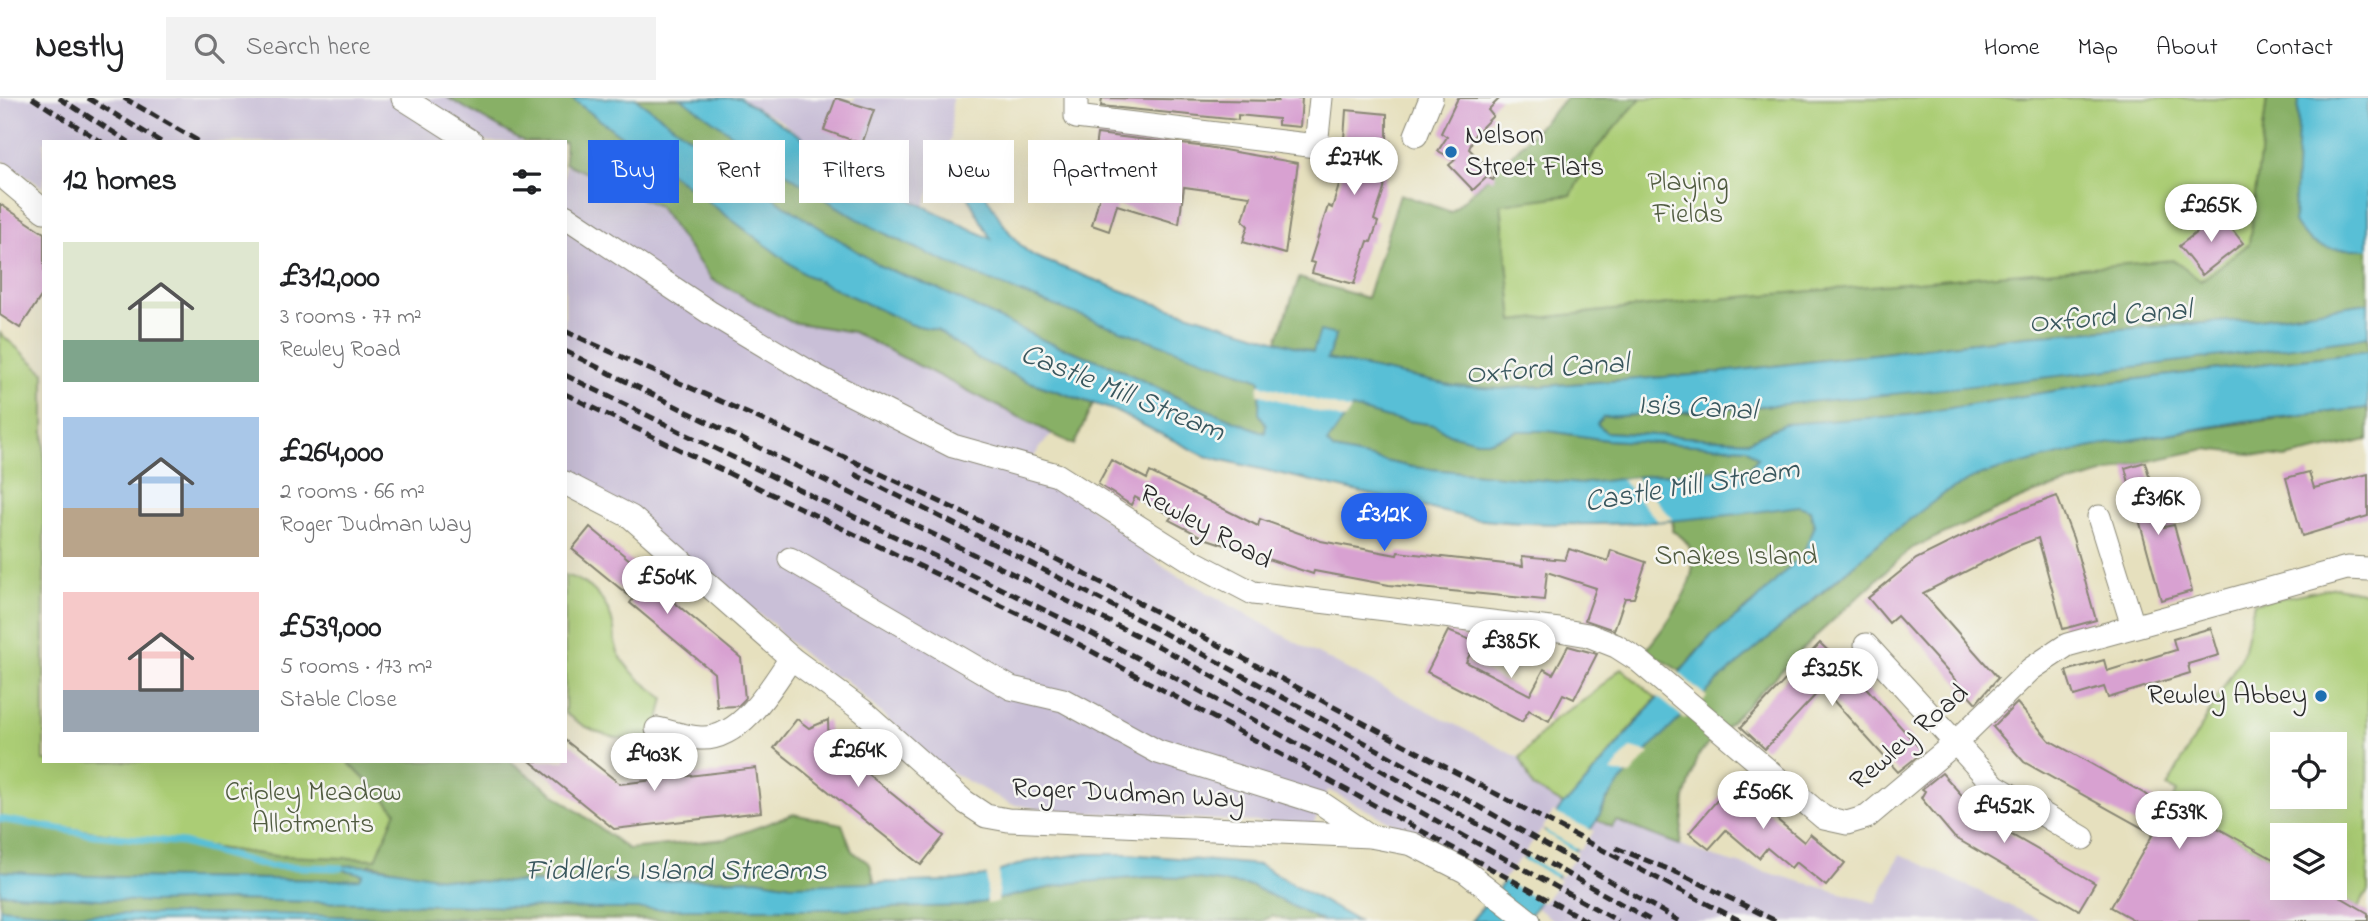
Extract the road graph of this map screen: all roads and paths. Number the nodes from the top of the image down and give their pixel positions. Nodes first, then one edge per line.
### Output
1 (403, 98) edge
2 (1321, 98) edge
3 (1431, 98) edge
4 (1076, 107) edge
5 (1416, 135) dead end
6 (469, 140) edge
7 (0, 174) edge
8 (42, 209) edge
9 (567, 217) edge
10 (567, 484) edge
11 (2099, 517) dead end
12 (790, 559) dead end
13 (2368, 569) edge
14 (2133, 626) junction
15 (1866, 645) dead end
16 (791, 658) junction
17 (657, 729) dead end
18 (1955, 743) junction
19 (1370, 836) junction
20 (2083, 838) dead end
21 (1529, 921) edge

1 - 6 street
2 - 4 street
3 - 5 street
7 - 8 street
9 - 18 street, Rewley Road
10 - 16 street, Roger Dudman Way
11 - 14 street
12 - 19 street
13 - 14 street, Rewley Road
14 - 18 street, Rewley Road
15 - 18 street
16 - 17 street
16 - 19 street, Roger Dudman Way
18 - 20 street
19 - 21 street, Roger Dudman Way

